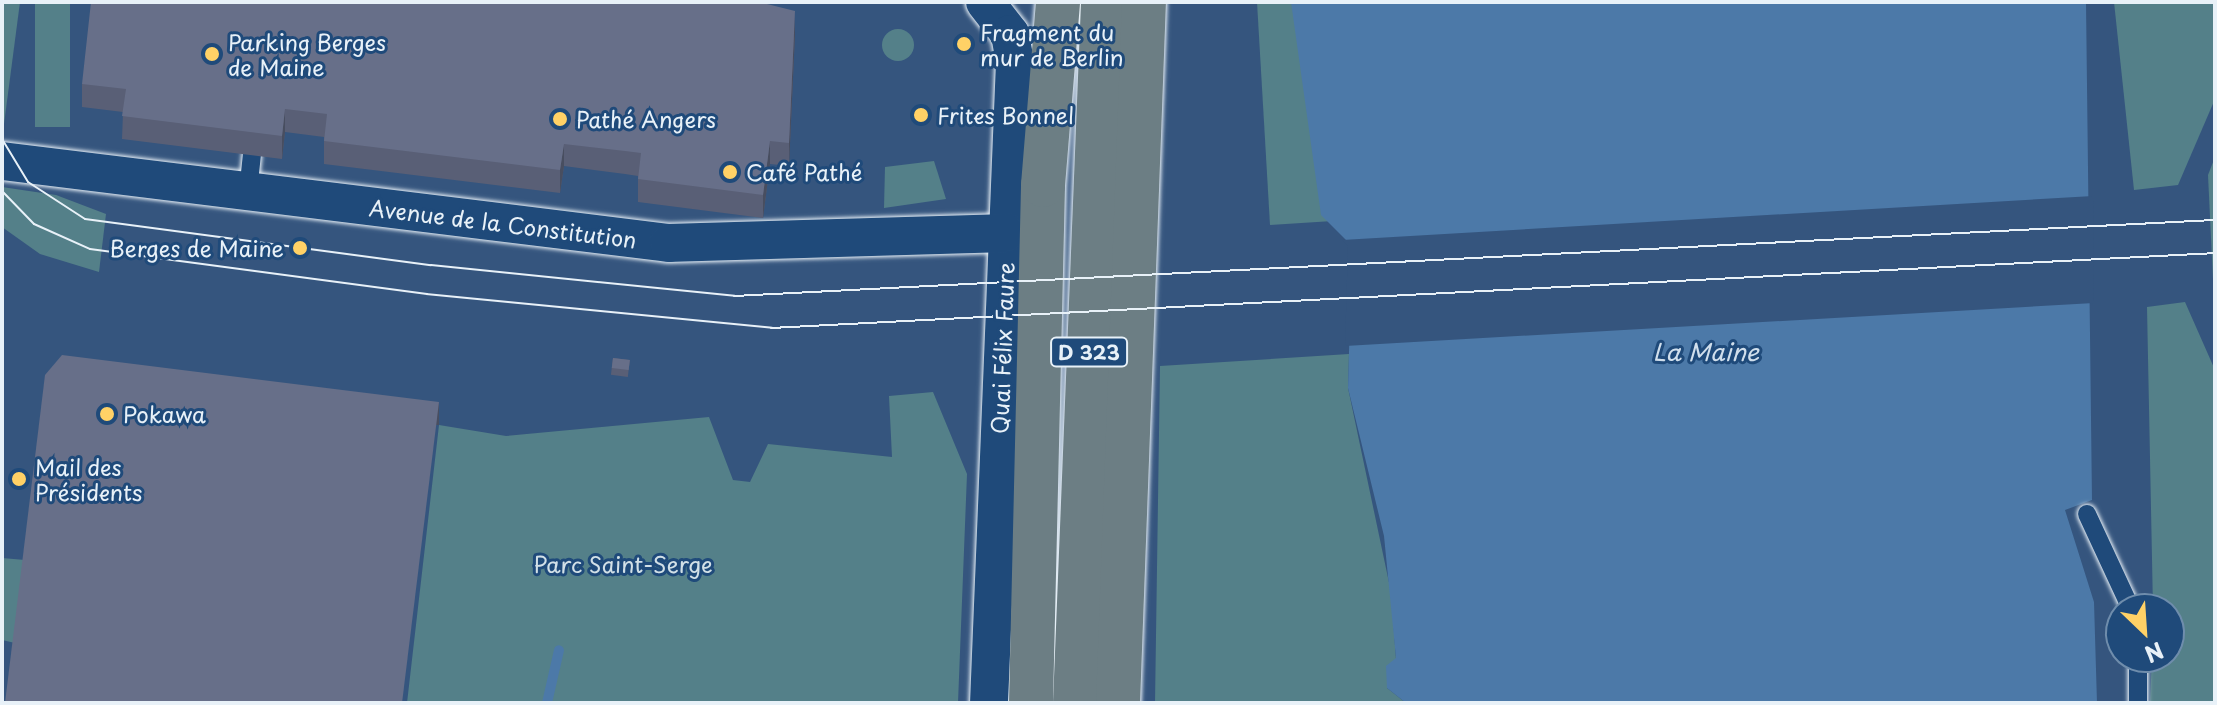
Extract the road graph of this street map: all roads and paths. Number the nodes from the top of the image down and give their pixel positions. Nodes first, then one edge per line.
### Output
1 (985, 2) edge
2 (1058, 2) edge
3 (1103, 2) edge
4 (1144, 2) edge
5 (2, 161) edge
6 (1006, 233) junction
7 (2087, 514) dead end
8 (2124, 593) edge
9 (2138, 673) edge
10 (989, 703) edge
11 (1031, 703) edge
12 (1075, 703) edge
13 (1118, 703) edge
14 (2138, 703) edge

1 - 6 street, Quai Félix Faure
2 - 11 highway
3 - 12 highway, D 323
4 - 13 highway, D 323
5 - 6 street, Avenue de la Constitution
6 - 10 street, Quai Félix Faure
7 - 8 lane
9 - 14 lane

